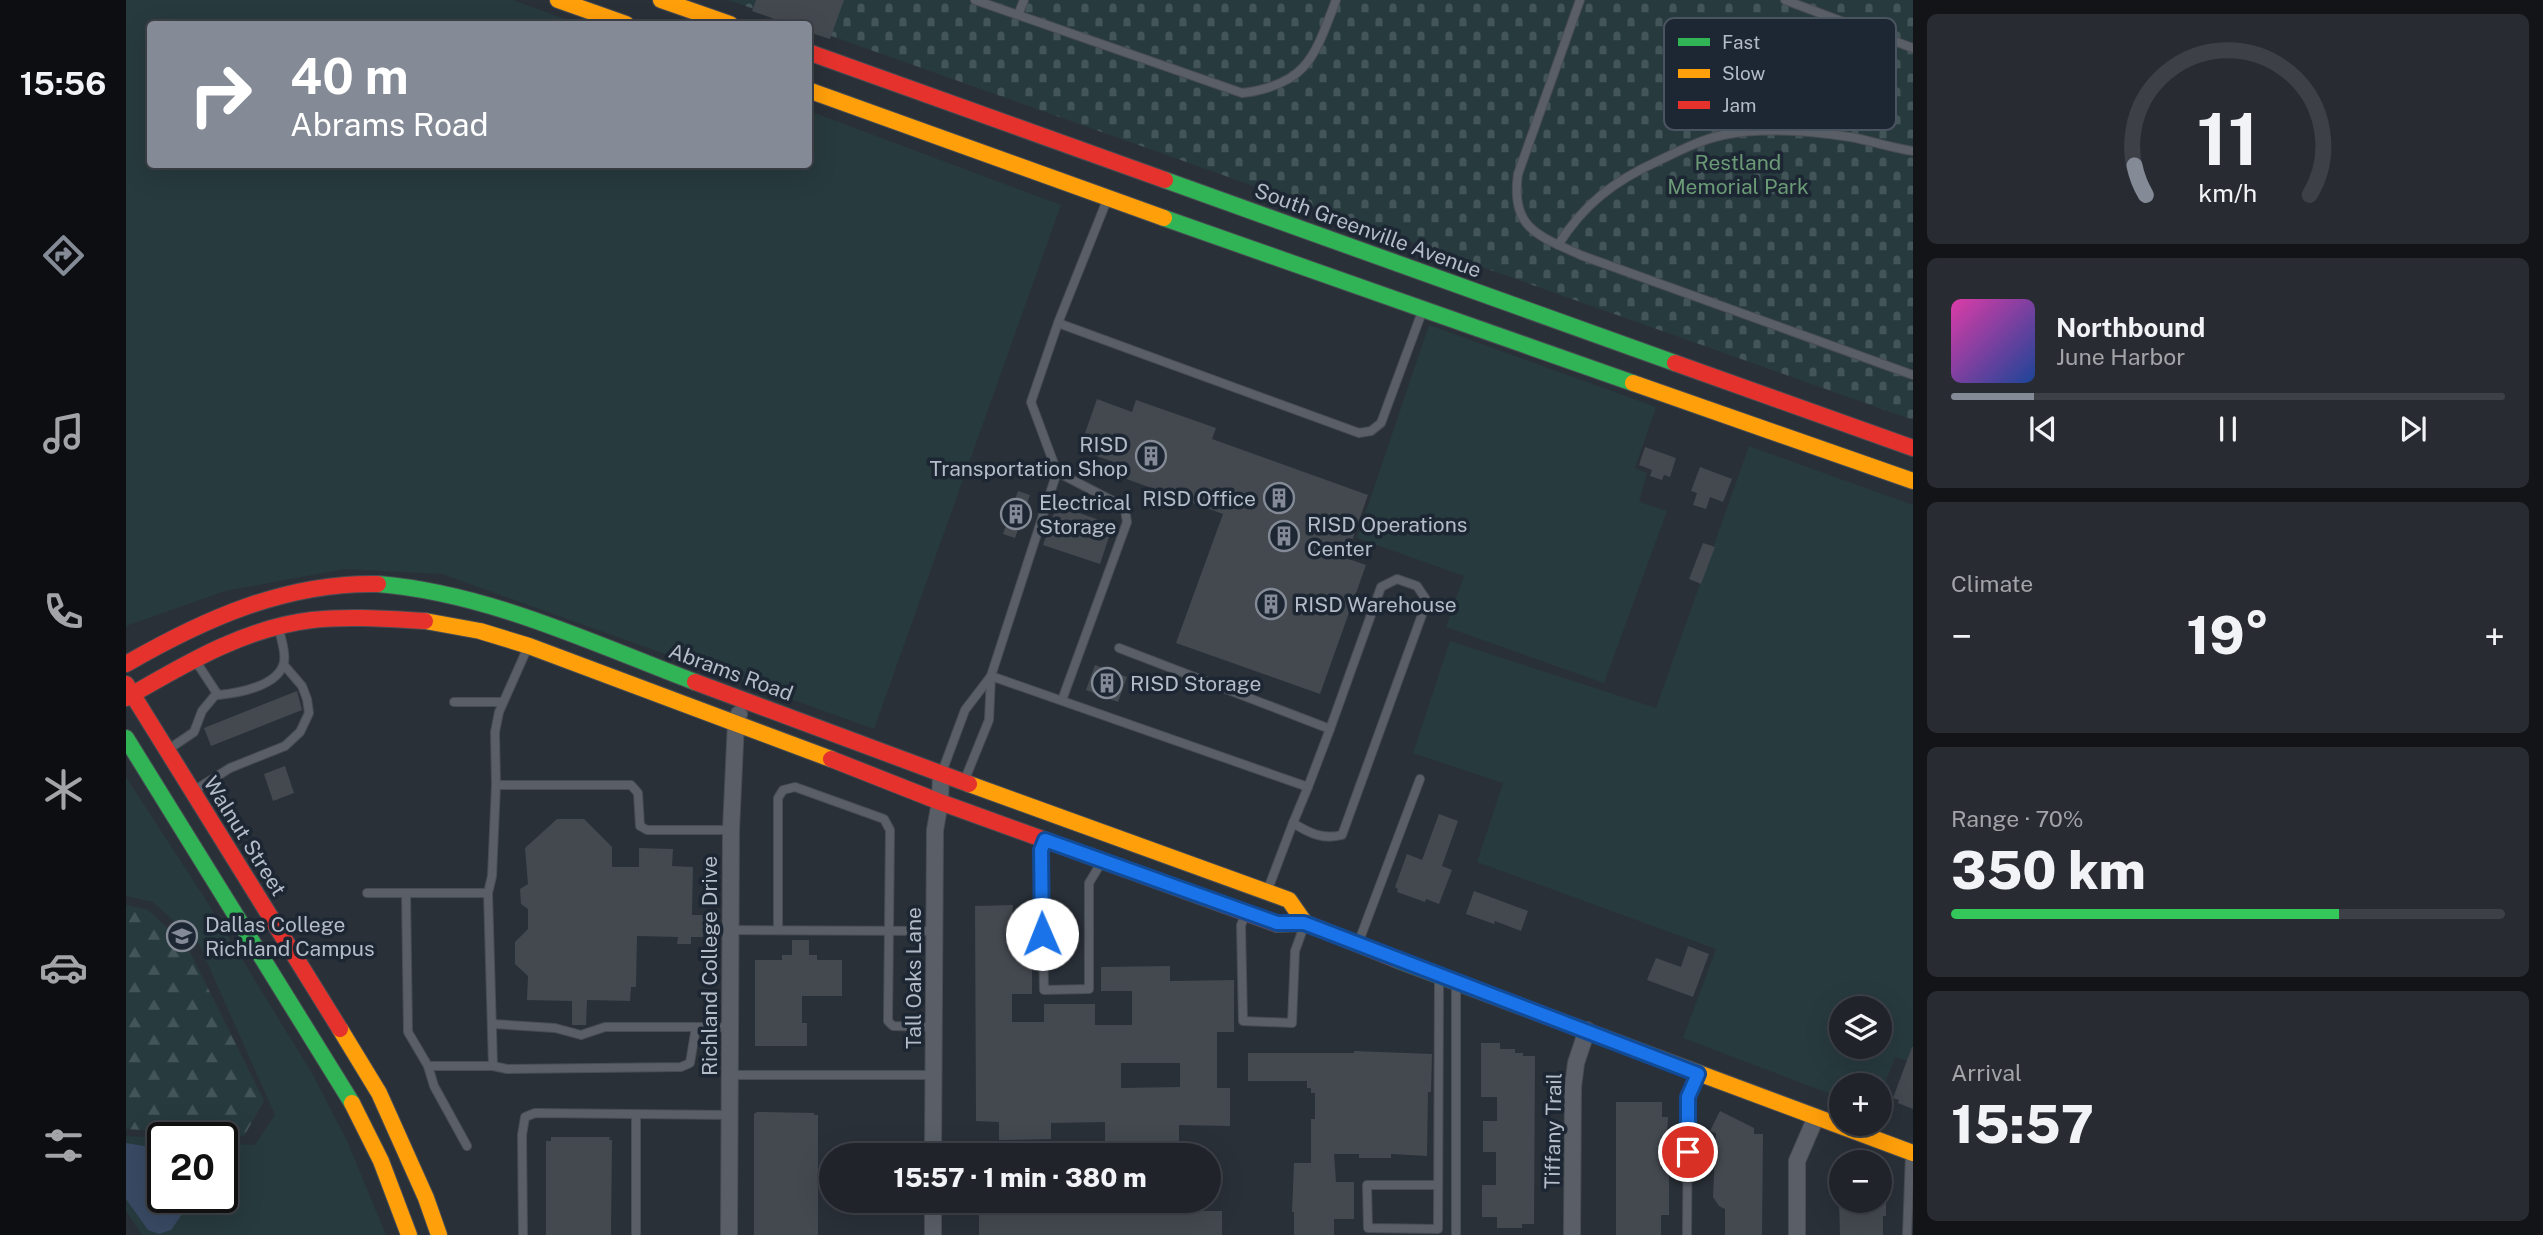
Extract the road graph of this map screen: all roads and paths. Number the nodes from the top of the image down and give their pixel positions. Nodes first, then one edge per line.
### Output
1 (558, 0) edge
2 (662, 0) edge
3 (975, 0) edge
4 (1024, 0) edge
5 (1336, 0) edge
6 (1580, 0) edge
7 (1785, 0) edge
8 (1018, 15) junction
9 (1833, 18) edge
10 (618, 21) edge
11 (722, 21) edge
12 (1896, 42) edge
13 (1913, 48) edge
14 (812, 54) edge
15 (812, 91) edge
16 (1913, 151) edge
17 (1115, 181) junction
18 (1558, 245) junction
19 (1428, 293) junction
20 (1058, 323) junction
21 (1913, 375) edge
22 (1913, 448) edge
23 (1057, 472) junction
24 (1913, 481) edge
25 (538, 622) junction
26 (278, 626) junction
27 (529, 646) junction
28 (1119, 648) dead end
29 (194, 659) junction
30 (126, 664) edge
31 (284, 665) junction
32 (992, 676) junction
33 (128, 692) edge
34 (217, 693) junction
35 (745, 699) junction
36 (1062, 700) junction
37 (454, 702) dead end
38 (503, 702) junction
39 (736, 722) junction
40 (1330, 729) junction
41 (126, 738) edge
42 (167, 751) junction
43 (941, 774) junction
44 (1420, 779) dead end
45 (963, 782) junction
46 (495, 785) junction
47 (1308, 787) junction
48 (192, 791) junction
49 (940, 802) junction
50 (1293, 823) junction
51 (731, 830) junction
52 (1045, 840) junction
53 (1103, 861) junction
54 (1266, 892) junction
55 (367, 893) dead end
56 (407, 893) junction
57 (488, 893) junction
58 (1247, 913) junction
59 (1304, 923) junction
60 (730, 930) junction
61 (778, 930) junction
62 (889, 930) junction
63 (934, 931) junction
64 (1358, 944) junction
65 (1439, 976) junction
66 (1456, 983) junction
67 (493, 1024) junction
68 (696, 1027) junction
69 (730, 1027) junction
70 (934, 1027) junction
71 (1587, 1030) junction
72 (428, 1066) junction
73 (493, 1066) junction
74 (730, 1074) junction
75 (1698, 1074) junction
76 (933, 1075) junction
77 (636, 1114) junction
78 (730, 1115) junction
79 (1815, 1117) junction
80 (933, 1143) edge
81 (467, 1146) dead end
82 (1911, 1152) edge
83 (1438, 1185) junction
84 (933, 1213) edge
85 (409, 1235) edge
86 (439, 1235) edge
87 (523, 1235) edge
88 (636, 1235) edge
89 (729, 1235) edge
90 (933, 1235) edge
91 (1457, 1235) edge
92 (1572, 1235) edge
93 (1687, 1235) edge
94 (1797, 1235) edge
95 (1907, 1235) edge

1 - 10 main road
2 - 11 main road
3 - 8 lane
4 - 8 lane
5 - 8 lane
6 - 18 lane
7 - 9 lane
12 - 13 lane
14 - 17 main road, South Greenville Avenue
15 - 17 main road, South Greenville Avenue
16 - 18 lane
17 - 19 main road, South Greenville Avenue
17 - 19 main road, South Greenville Avenue
17 - 20 lane
18 - 21 lane
19 - 20 lane
19 - 22 main road, South Greenville Avenue
19 - 24 main road, South Greenville Avenue
20 - 23 lane
23 - 32 lane
23 - 36 lane
25 - 27 main road
25 - 30 main road, Abrams Road
25 - 35 main road, Abrams Road
26 - 27 main road, Abrams Road
26 - 29 main road, Abrams Road
26 - 31 lane
27 - 38 lane
27 - 39 main road, Abrams Road
28 - 40 lane
29 - 33 main road, Abrams Road
29 - 34 lane
31 - 34 lane
31 - 48 lane
32 - 36 lane
32 - 43 lane
32 - 45 lane
33 - 42 main road, Walnut Street
34 - 42 lane
35 - 39 street, Richland College Drive
35 - 43 main road, Abrams Road
36 - 47 lane
37 - 38 lane
38 - 46 lane
39 - 49 main road, Abrams Road
39 - 51 street, Richland College Drive
40 - 47 lane
40 - 50 lane
41 - 85 main road
42 - 48 main road, Walnut Street
43 - 45 main road, Abrams Road
43 - 49 street, Tall Oaks Lane
44 - 64 lane
45 - 49 street
45 - 54 main road, Abrams Road
46 - 51 lane
46 - 57 lane
47 - 50 lane
48 - 86 main road, Walnut Street
49 - 52 main road, Abrams Road
49 - 63 street, Tall Oaks Lane
50 - 54 lane
51 - 60 street, Richland College Drive
52 - 53 main road, Abrams Road
52 - 53 lane
53 - 58 main road, Abrams Road
54 - 59 main road, Abrams Road
55 - 56 lane
56 - 57 lane
56 - 72 lane
57 - 67 lane
58 - 59 main road, Abrams Road
58 - 59 lane
59 - 64 main road, Abrams Road
60 - 61 lane
60 - 69 street, Richland College Drive
61 - 62 lane
61 - 62 lane
62 - 63 lane
62 - 70 lane
63 - 70 street, Tall Oaks Lane
64 - 65 main road, Abrams Road
65 - 66 main road, Abrams Road
65 - 83 lane
66 - 71 main road, Abrams Road
66 - 91 lane
67 - 68 lane
67 - 73 lane
68 - 69 lane
68 - 73 lane
69 - 74 street, Richland College Drive
70 - 76 street, Tall Oaks Lane
71 - 75 main road, Abrams Road
71 - 92 street, Tiffany Trail
72 - 73 lane
72 - 81 lane
74 - 76 lane
74 - 78 street, Richland College Drive
75 - 79 main road, Abrams Road
75 - 93 lane
76 - 80 street, Tall Oaks Lane
77 - 78 lane
77 - 87 lane
77 - 88 lane
78 - 89 street, Richland College Drive
79 - 82 main road, Abrams Road
79 - 94 street
82 - 95 lane
83 - 83 lane
84 - 90 street

